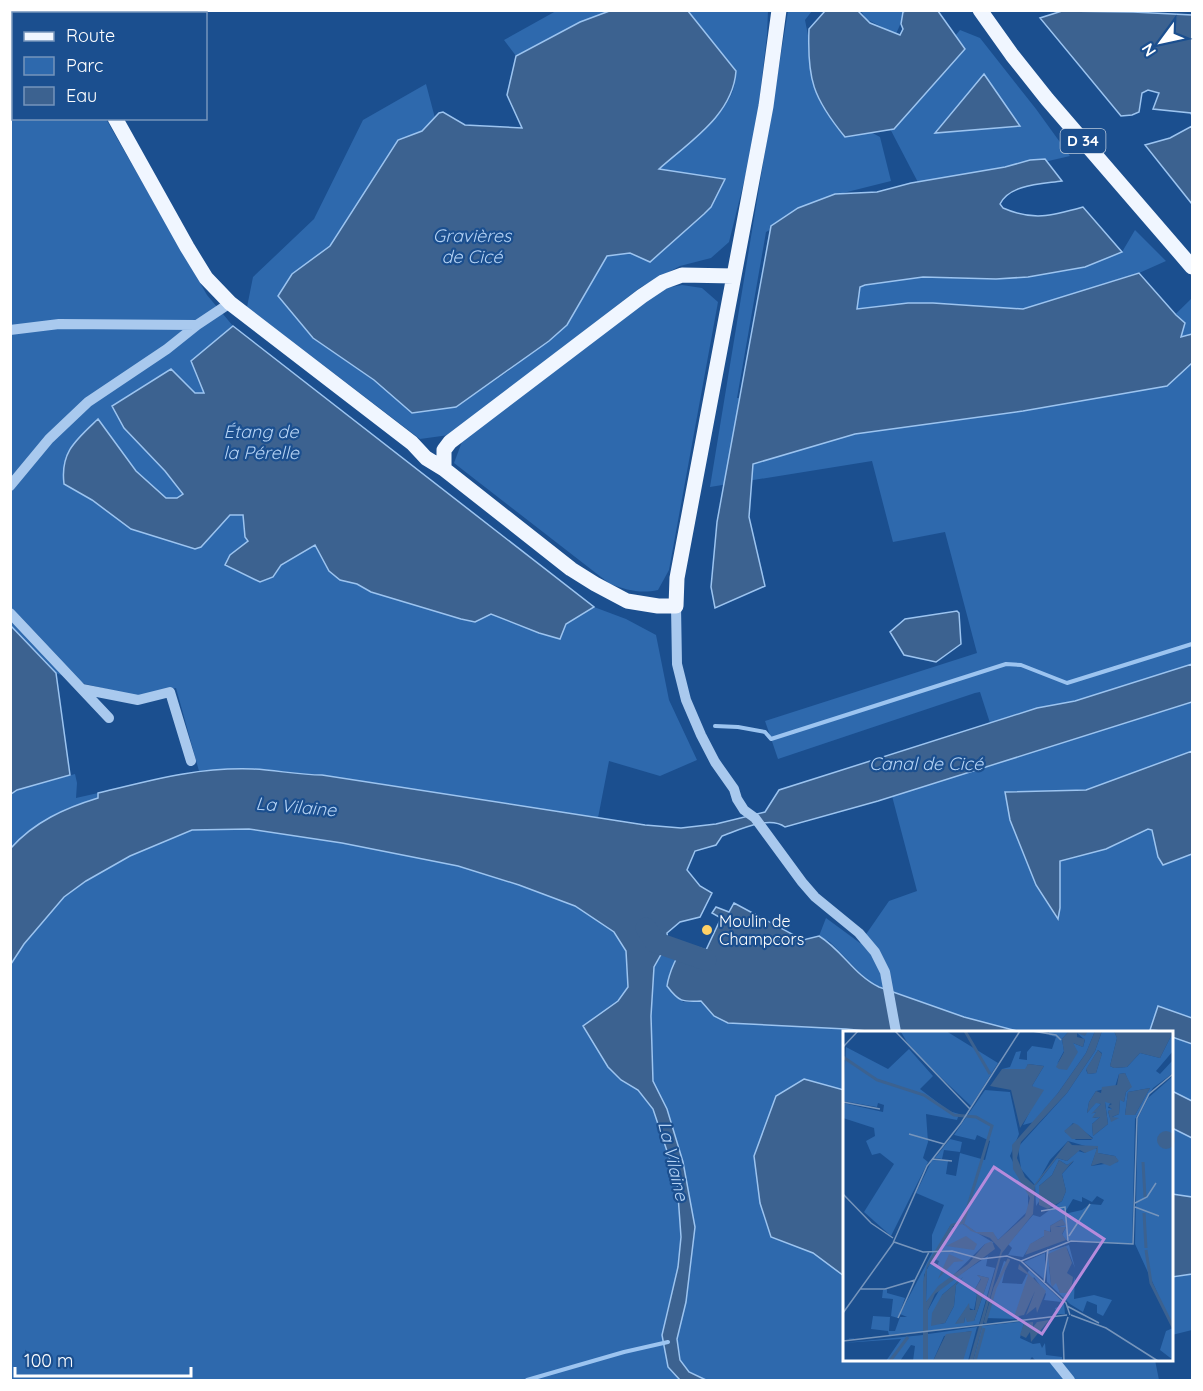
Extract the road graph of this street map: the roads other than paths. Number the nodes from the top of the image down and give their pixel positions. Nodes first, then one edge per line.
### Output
1 (779, 10) edge
2 (980, 10) edge
3 (116, 120) edge
4 (1192, 267) edge
5 (734, 276) junction
6 (230, 303) junction
7 (197, 325) junction
8 (10, 330) edge
9 (450, 442) junction
10 (412, 443) junction
11 (444, 469) junction
12 (10, 486) edge
13 (676, 606) junction
14 (10, 613) edge
15 (82, 689) junction
16 (109, 718) dead end
17 (191, 761) dead end
18 (896, 1031) edge
19 (1056, 1361) edge
20 (1070, 1380) edge

1 - 5 main road
2 - 4 main road, D 34
3 - 6 main road
5 - 9 main road
5 - 13 main road
6 - 7 street
6 - 10 main road
7 - 8 street
7 - 12 street
9 - 10 main road
9 - 11 main road
10 - 11 main road
11 - 13 main road
13 - 18 street
14 - 15 street
15 - 16 street
15 - 17 street
19 - 20 street

